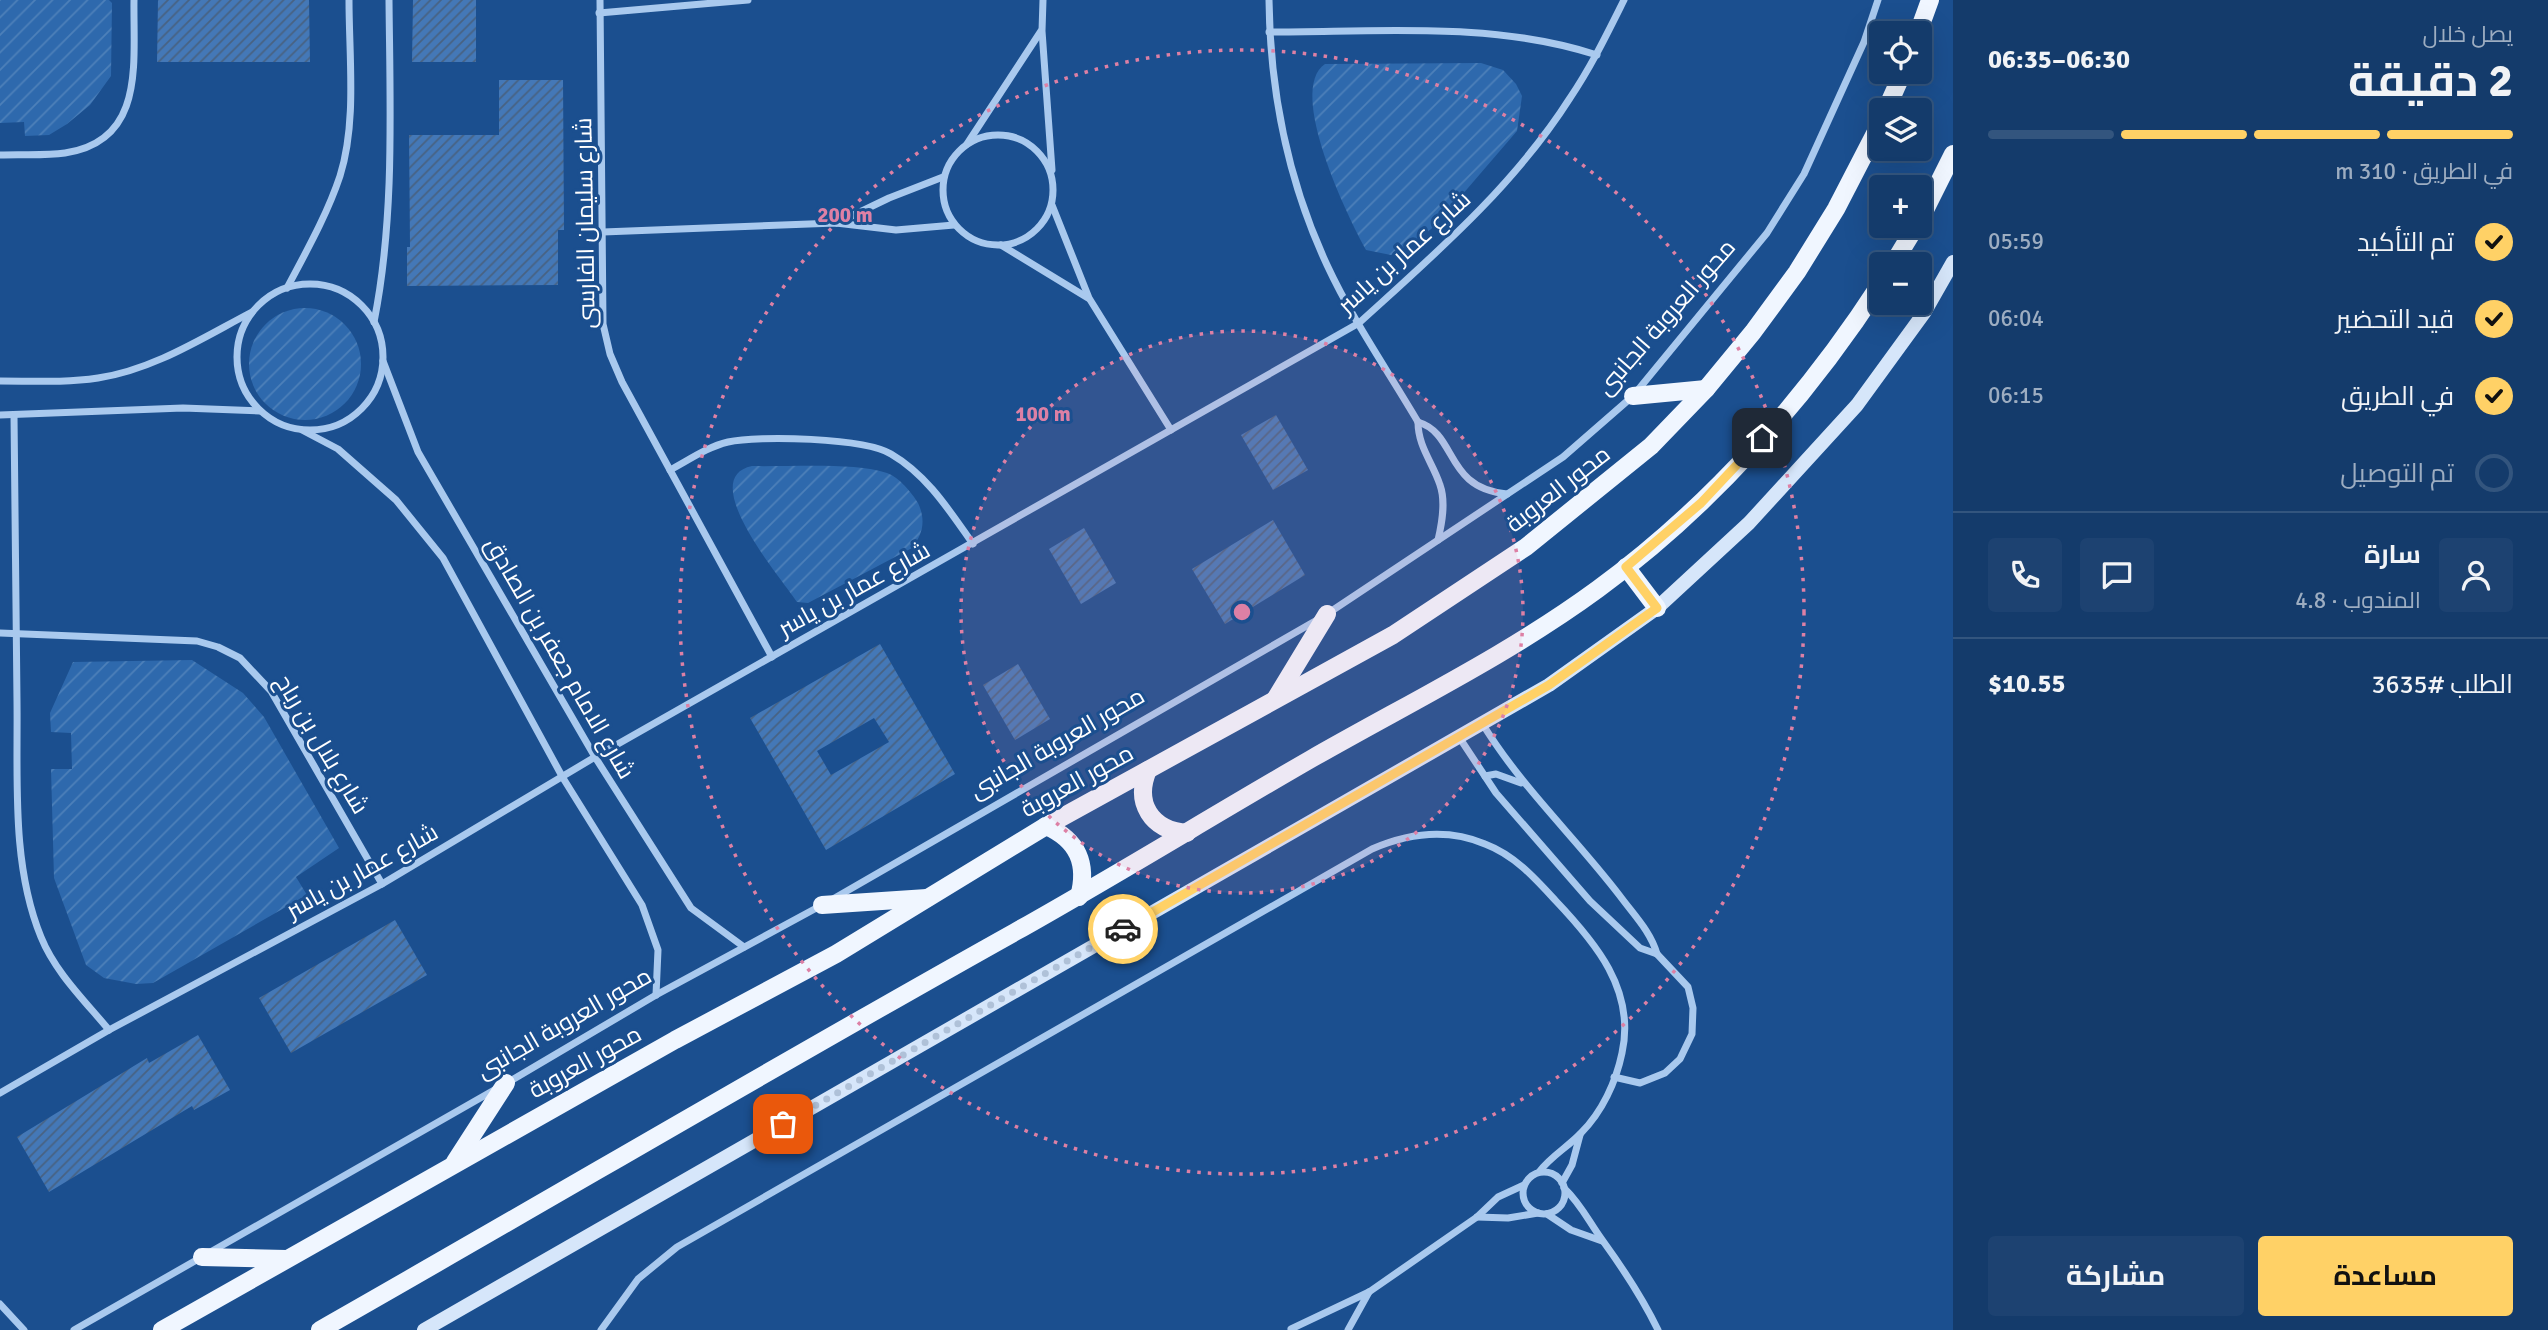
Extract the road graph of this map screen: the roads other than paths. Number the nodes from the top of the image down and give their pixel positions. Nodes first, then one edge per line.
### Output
1 (134, 0) edge
2 (349, 0) edge
3 (390, 0) edge
4 (600, 0) edge
5 (748, 0) edge
6 (1043, 0) edge
7 (1269, 0) edge
8 (1624, 0) edge
9 (1878, 0) edge
10 (1930, 0) edge
11 (599, 13) junction
12 (1922, 21) edge
13 (1042, 31) junction
14 (1269, 32) junction
15 (1597, 55) junction
16 (967, 144) junction
17 (1869, 145) edge
18 (1953, 154) edge
19 (0, 155) edge
20 (943, 177) junction
21 (1052, 177) junction
22 (1932, 196) edge
23 (1052, 204) junction
24 (836, 223) junction
25 (954, 225) junction
26 (603, 232) junction
27 (1001, 245) junction
28 (1953, 262) edge
29 (287, 288) junction
30 (1089, 298) junction
31 (1869, 300) edge
32 (253, 311) junction
33 (374, 321) junction
34 (1359, 323) junction
35 (383, 360) junction
36 (0, 381) edge
37 (1706, 388) junction
38 (1633, 396) junction
39 (260, 411) junction
40 (0, 415) edge
41 (14, 415) junction
42 (1418, 422) junction
43 (302, 430) junction
44 (1171, 430) junction
45 (670, 470) junction
46 (1507, 494) junction
47 (1438, 540) junction
48 (974, 544) junction
49 (1626, 567) junction
50 (1657, 608) junction
51 (1327, 614) junction
52 (0, 633) edge
53 (16, 633) junction
54 (772, 657) junction
55 (1275, 700) junction
56 (1482, 723) junction
57 (1458, 737) junction
58 (595, 757) junction
59 (1149, 769) junction
60 (1485, 776) junction
61 (563, 778) junction
62 (1525, 785) junction
63 (1046, 826) junction
64 (1187, 833) junction
65 (382, 884) junction
66 (1079, 897) junction
67 (930, 898) junction
68 (822, 905) junction
69 (744, 947) junction
70 (1657, 954) junction
71 (656, 995) junction
72 (109, 1031) junction
73 (1614, 1077) junction
74 (506, 1083) junction
75 (0, 1093) edge
76 (1580, 1135) junction
77 (454, 1164) junction
78 (1539, 1172) junction
79 (1524, 1185) junction
80 (1563, 1186) junction
81 (1542, 1213) junction
82 (1477, 1217) junction
83 (1603, 1241) junction
84 (202, 1258) junction
85 (286, 1259) junction
86 (1369, 1292) junction
87 (0, 1304) edge
88 (1290, 1329) edge
89 (24, 1330) edge
90 (74, 1330) edge
91 (162, 1330) edge
92 (320, 1330) edge
93 (424, 1330) edge
94 (601, 1330) edge
95 (1306, 1330) edge
96 (1348, 1330) edge
97 (1658, 1330) edge

1 - 19 street
2 - 29 street
3 - 33 street
4 - 11 street, شارع سليمان الفارسى
5 - 11 street
6 - 13 street
7 - 14 street
8 - 15 street, شارع عمار بن ياسر
9 - 38 street, محور العروبة الجانبى
10 - 12 main road
11 - 26 street, شارع سليمان الفارسى
13 - 16 street
13 - 21 street
14 - 15 street
14 - 34 street
15 - 34 street, شارع عمار بن ياسر
16 - 20 street
16 - 21 street
17 - 37 main road, محور العروبة
18 - 22 main road
20 - 24 street
20 - 25 street
21 - 23 street
23 - 27 street
23 - 30 street
24 - 25 street
24 - 26 street
25 - 27 street
26 - 45 street, شارع سليمان الفارسى
27 - 30 street
28 - 50 street
29 - 32 street
29 - 33 street
30 - 44 street
31 - 49 main road
32 - 36 street
32 - 39 street
33 - 35 street
34 - 42 street
34 - 44 street, شارع عمار بن ياسر
35 - 43 street
35 - 58 street, شارع الامام جعفر بن الصادق
37 - 38 main road
37 - 55 main road, محور العروبة
38 - 46 street, محور العروبة الجانبى
39 - 41 street
39 - 43 street
40 - 41 street
41 - 53 street
42 - 46 street
42 - 47 street
43 - 61 street
44 - 48 street, شارع عمار بن ياسر
45 - 48 street
45 - 54 street, شارع سليمان الفارسى
46 - 47 street, محور العروبة الجانبى
47 - 51 street, محور العروبة الجانبى
48 - 54 street, شارع عمار بن ياسر
49 - 50 main road
49 - 64 main road
50 - 56 street
51 - 55 main road
51 - 68 street, محور العروبة الجانبى
52 - 53 street, شارع بلال بن رباح
53 - 65 street, شارع بلال بن رباح
53 - 72 street
54 - 58 street, شارع عمار بن ياسر
55 - 59 main road, محور العروبة
56 - 57 street
56 - 62 street
57 - 60 street
57 - 93 street
58 - 61 street, شارع عمار بن ياسر
58 - 69 street, شارع الامام جعفر بن الصادق
59 - 63 main road, محور العروبة
59 - 64 main road
60 - 62 street
60 - 70 street
61 - 65 street, شارع عمار بن ياسر
61 - 71 street
62 - 70 street
63 - 66 main road
63 - 67 main road, محور العروبة
64 - 66 main road
65 - 72 street, شارع عمار بن ياسر
66 - 92 main road
67 - 68 main road
67 - 77 main road, محور العروبة
68 - 69 street, محور العروبة الجانبى
69 - 71 street, محور العروبة الجانبى
70 - 73 street
71 - 74 street, محور العروبة الجانبى
72 - 75 street, شارع عمار بن ياسر
73 - 76 street
73 - 94 street
74 - 77 main road
74 - 84 street, محور العروبة الجانبى
76 - 78 street
76 - 80 street
77 - 85 main road, محور العروبة
78 - 79 street
78 - 80 street
79 - 81 street
79 - 82 street
80 - 81 street
80 - 83 street
81 - 82 street
81 - 83 street
82 - 86 street
83 - 97 street
84 - 85 main road
84 - 90 street, محور العروبة الجانبى
85 - 91 main road, محور العروبة
86 - 88 street
86 - 96 street
87 - 89 street
88 - 95 street

